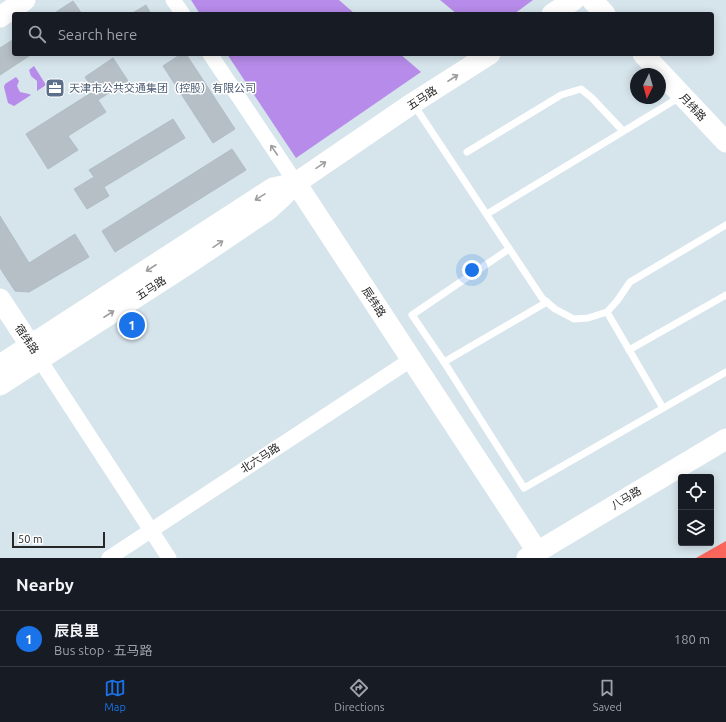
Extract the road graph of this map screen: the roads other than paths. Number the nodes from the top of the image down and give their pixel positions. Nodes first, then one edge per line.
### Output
1 (25, 0) edge
2 (173, 0) edge
3 (574, 0) edge
4 (592, 0) edge
5 (182, 12) edge
6 (555, 12) edge
7 (603, 12) edge
8 (0, 17) edge
9 (211, 56) edge
10 (487, 56) edge
11 (645, 56) edge
12 (682, 95) junction
13 (413, 103) junction
14 (623, 131) junction
15 (726, 142) edge
16 (467, 152) dead end
17 (296, 183) junction
18 (487, 214) junction
19 (726, 225) edge
20 (510, 249) junction
21 (726, 295) edge
22 (0, 299) edge
23 (547, 302) junction
24 (607, 312) junction
25 (36, 349) junction
26 (629, 350) junction
27 (412, 359) junction
28 (444, 362) junction
29 (0, 365) edge
30 (726, 372) edge
31 (0, 385) edge
32 (663, 408) junction
33 (726, 439) edge
34 (151, 530) junction
35 (532, 554) edge
36 (109, 558) edge
37 (169, 558) edge

1 - 8 street
2 - 5 street
3 - 6 street
4 - 7 street
17 -> 9 street, 辰纬路
13 -> 10 street, 五马路
11 - 12 street, 月纬路
12 - 14 lane
12 - 15 street, 月纬路
17 -> 13 street, 五马路
13 - 18 lane
14 - 16 lane
14 - 18 lane
17 -> 25 street, 五马路
25 -> 17 street, 五马路
17 - 27 street, 辰纬路
18 - 20 lane
19 - 24 lane
20 - 23 lane
20 - 28 lane
21 - 26 lane
22 - 25 street, 宿纬路
23 - 24 lane
23 - 28 lane
24 - 26 lane
25 - 29 street, 五马路
25 - 31 street, 五马路
25 - 34 street
26 - 32 lane
27 - 34 street, 北六马路
27 - 35 street, 辰纬路
28 - 32 lane
30 - 32 lane
33 - 35 street, 八马路
34 - 36 street, 北六马路
34 - 37 street

